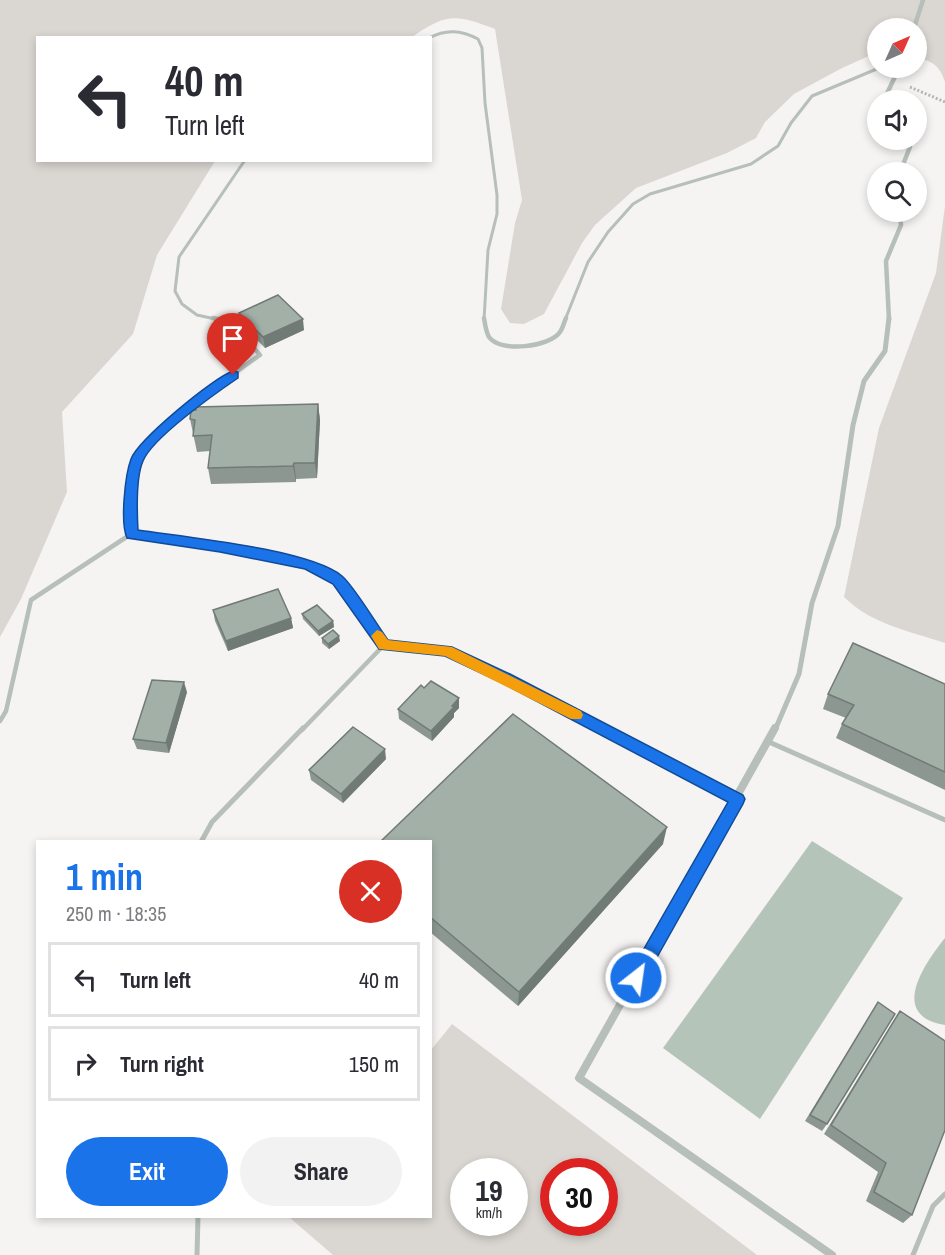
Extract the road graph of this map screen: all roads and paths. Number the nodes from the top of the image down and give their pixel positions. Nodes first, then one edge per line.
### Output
1 (923, 0) edge
2 (917, 18) edge
3 (432, 37) edge
4 (867, 73) edge
5 (893, 79) joint
6 (888, 90) edge
7 (945, 102) edge
8 (244, 162) edge
9 (901, 222) edge
10 (131, 534) junction
11 (384, 645) junction
12 (0, 722) edge
13 (769, 742) junction
14 (738, 799) junction
15 (945, 820) edge
16 (202, 840) edge
17 (945, 1194) edge
18 (198, 1218) edge
19 (197, 1255) edge
20 (832, 1255) edge
21 (913, 1255) edge

1 - 2 street
3 - 4 lane
5 - 6 street
5 - 7 path
8 - 10 lane
9 - 13 street
10 - 11 lane
10 - 12 lane
11 - 14 lane
11 - 16 lane
13 - 14 street
13 - 15 lane
14 - 20 street
17 - 21 lane
18 - 19 lane

